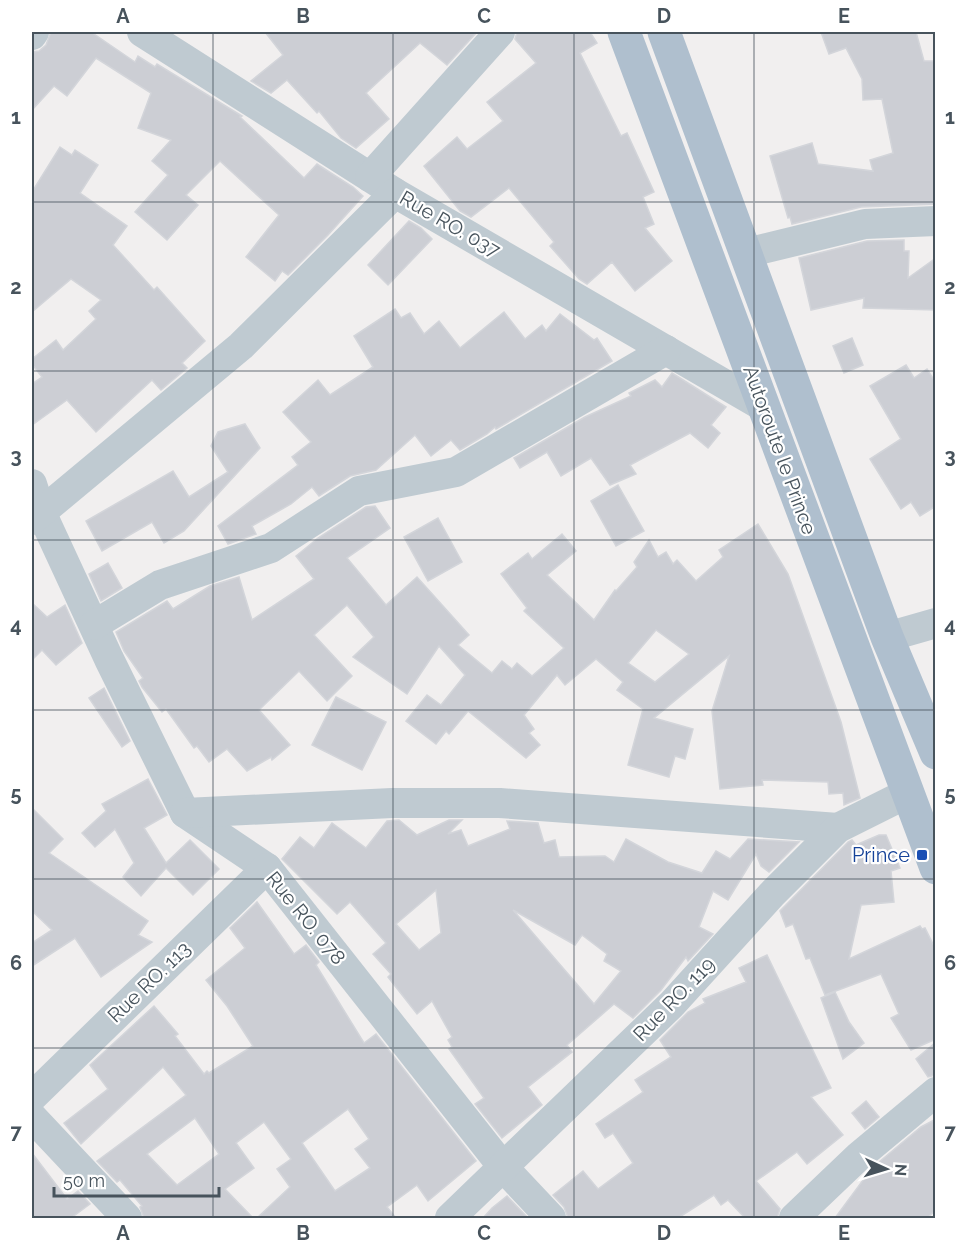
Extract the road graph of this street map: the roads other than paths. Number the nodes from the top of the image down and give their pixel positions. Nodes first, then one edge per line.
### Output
1 (142, 32) edge
2 (500, 32) edge
3 (624, 32) edge
4 (664, 32) edge
5 (382, 185) junction
6 (936, 220) edge
7 (746, 253) junction
8 (666, 350) junction
9 (764, 407) junction
10 (35, 505) edge
11 (936, 623) edge
12 (94, 625) junction
13 (887, 637) junction
14 (936, 753) edge
15 (908, 793) junction
16 (185, 813) junction
17 (838, 828) junction
18 (267, 868) junction
19 (936, 868) edge
20 (936, 1092) edge
21 (32, 1097) edge
22 (32, 1117) edge
23 (503, 1167) junction
24 (127, 1218) edge
25 (450, 1218) edge
26 (550, 1218) edge
27 (795, 1218) edge

1 - 5 street, Rue RO. 037
2 - 5 street
3 - 9 main road, Autoroute le Prince
4 - 7 main road, Autoroute le Prince
5 - 8 street, Rue RO. 037
5 - 10 street
6 - 7 street
7 - 13 main road, Autoroute le Prince
8 - 9 street, Rue RO. 037
8 - 12 street
9 - 15 main road, Autoroute le Prince
10 - 12 street
11 - 13 street
12 - 16 street
13 - 14 main road, Autoroute le Prince
15 - 17 street, Rue RO. 119
15 - 19 main road, Autoroute le Prince
16 - 17 street
16 - 18 street, Rue RO. 078
17 - 23 street, Rue RO. 119
18 - 21 street, Rue RO. 113
18 - 23 street, Rue RO. 078
20 - 27 street
22 - 24 street
23 - 25 street, Rue RO. 119
23 - 26 street, Rue RO. 078

